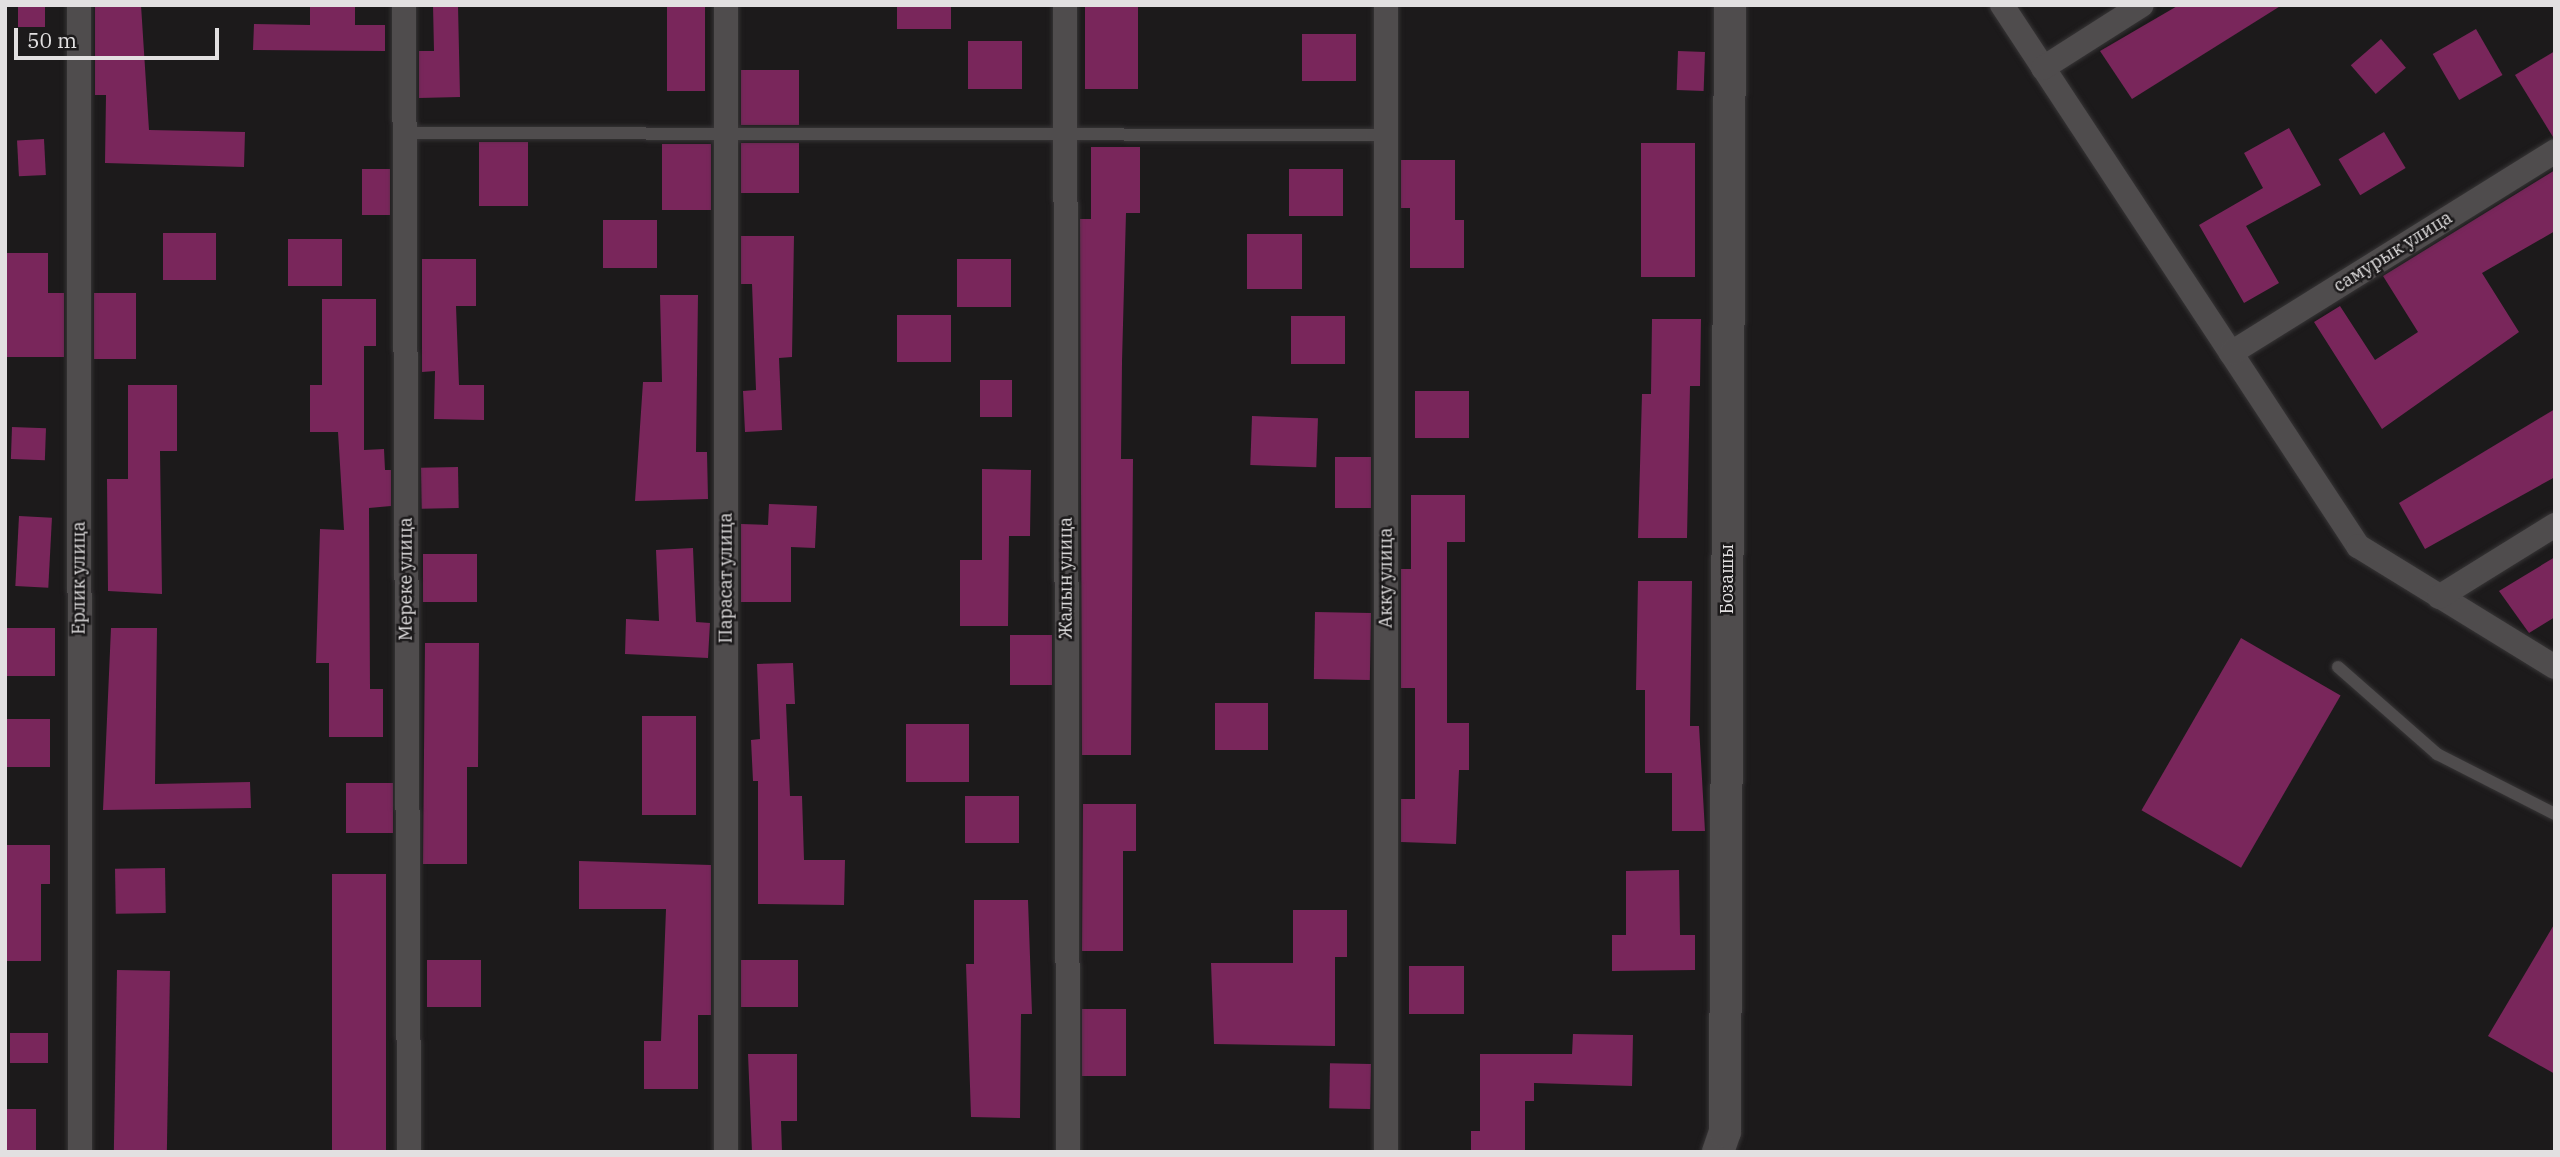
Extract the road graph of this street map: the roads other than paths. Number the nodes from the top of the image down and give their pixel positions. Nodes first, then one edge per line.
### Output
1 (79, 5) edge
2 (404, 5) edge
3 (726, 5) edge
4 (1065, 5) edge
5 (1386, 5) edge
6 (1730, 5) edge
7 (2002, 5) edge
8 (2142, 5) edge
9 (2043, 68) junction
10 (404, 133) junction
11 (726, 134) junction
12 (1065, 135) junction
13 (1386, 135) junction
14 (2555, 151) edge
15 (2231, 353) junction
16 (2555, 525) edge
17 (2439, 597) junction
18 (2338, 667) dead end
19 (2555, 667) edge
20 (2555, 814) edge
21 (80, 1152) edge
22 (409, 1152) edge
23 (726, 1152) edge
24 (1068, 1152) edge
25 (1386, 1152) edge
26 (1718, 1152) edge

1 - 21 street, Ерлик улица
2 - 10 street, Мереке улица
3 - 11 street, Парасат улица
4 - 12 street, Жалын улица
5 - 13 street, Акку улица
6 - 26 street, Бозашы
7 - 9 street
8 - 9 street
9 - 15 street
10 - 11 lane
10 - 22 street, Мереке улица
11 - 12 lane
11 - 23 street, Парасат улица
12 - 13 lane
12 - 24 street, Жалын улица
13 - 25 street, Акку улица
14 - 15 street, самурык улица
15 - 17 street
16 - 17 street
17 - 19 street
18 - 20 lane

